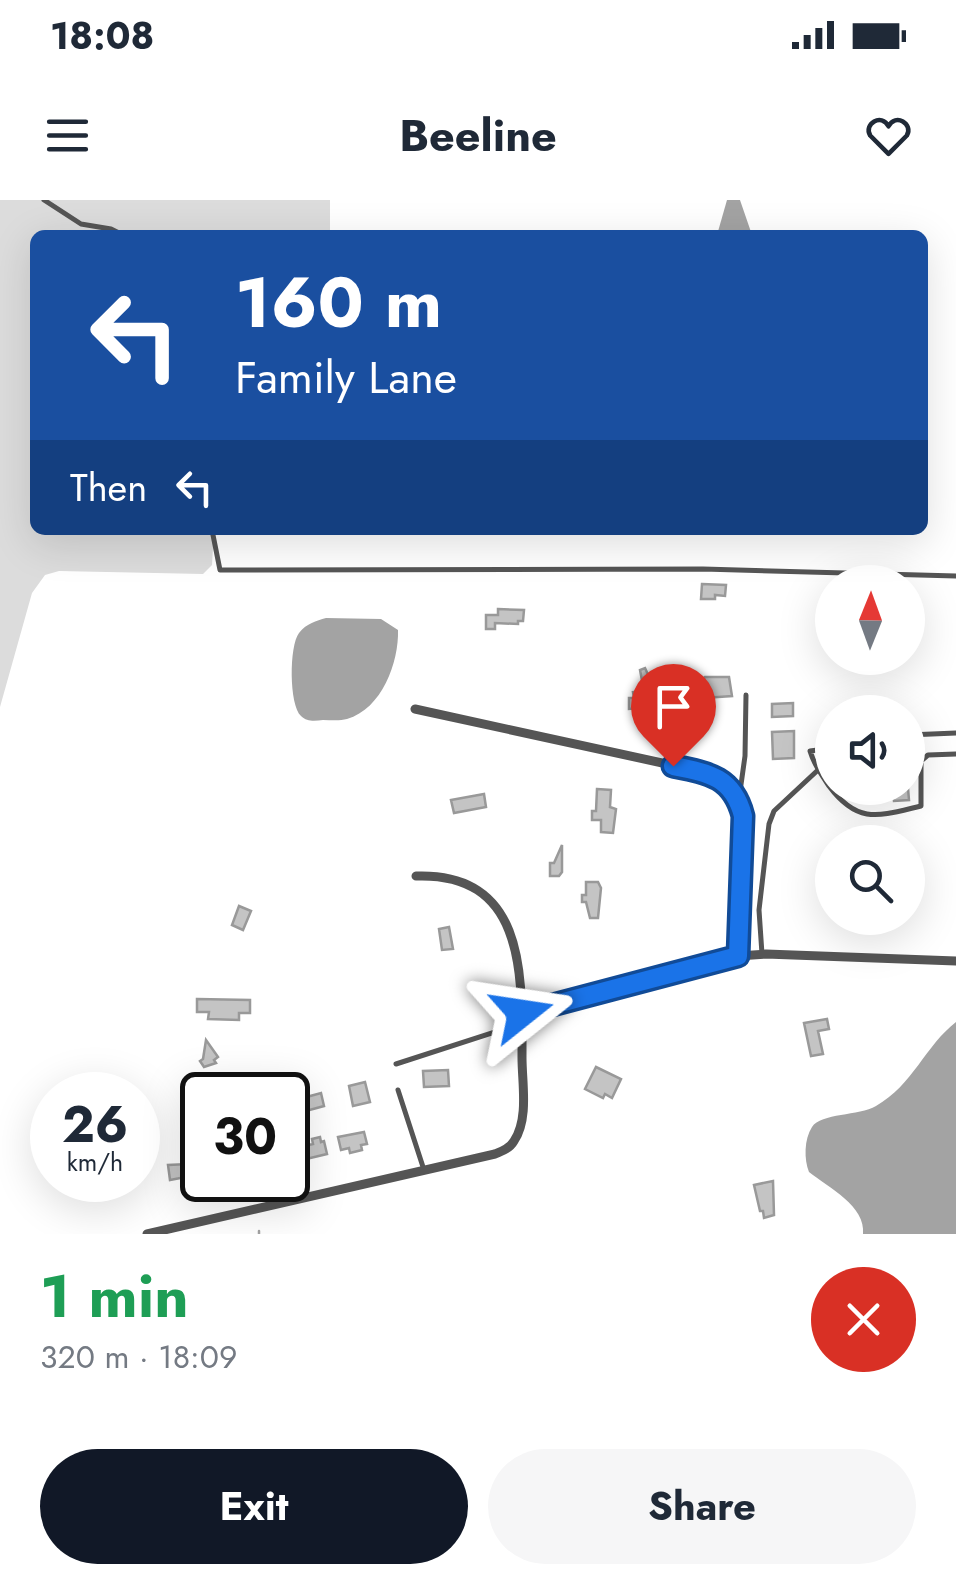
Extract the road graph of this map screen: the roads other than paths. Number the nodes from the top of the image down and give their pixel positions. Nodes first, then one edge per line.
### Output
1 (44, 200) edge
2 (114, 230) edge
3 (213, 535) edge
4 (956, 576) edge
5 (746, 696) dead end
6 (415, 709) dead end
7 (956, 733) edge
8 (925, 734) edge
9 (956, 754) edge
10 (925, 757) edge
11 (815, 773) edge
12 (739, 800) junction
13 (846, 805) edge
14 (921, 805) edge
15 (416, 876) dead end
16 (762, 954) junction
17 (738, 956) junction
18 (956, 961) edge
19 (522, 1018) junction
20 (396, 1064) dead end
21 (398, 1090) dead end
22 (424, 1170) junction
23 (146, 1234) edge

1 - 2 lane
3 - 4 lane
5 - 12 lane
6 - 12 street
7 - 8 lane
9 - 10 lane
11 - 16 lane
12 - 17 street
13 - 14 lane
15 - 19 street
16 - 17 street
16 - 18 street
17 - 19 street
19 - 20 lane
19 - 22 street
21 - 22 lane
22 - 23 street

